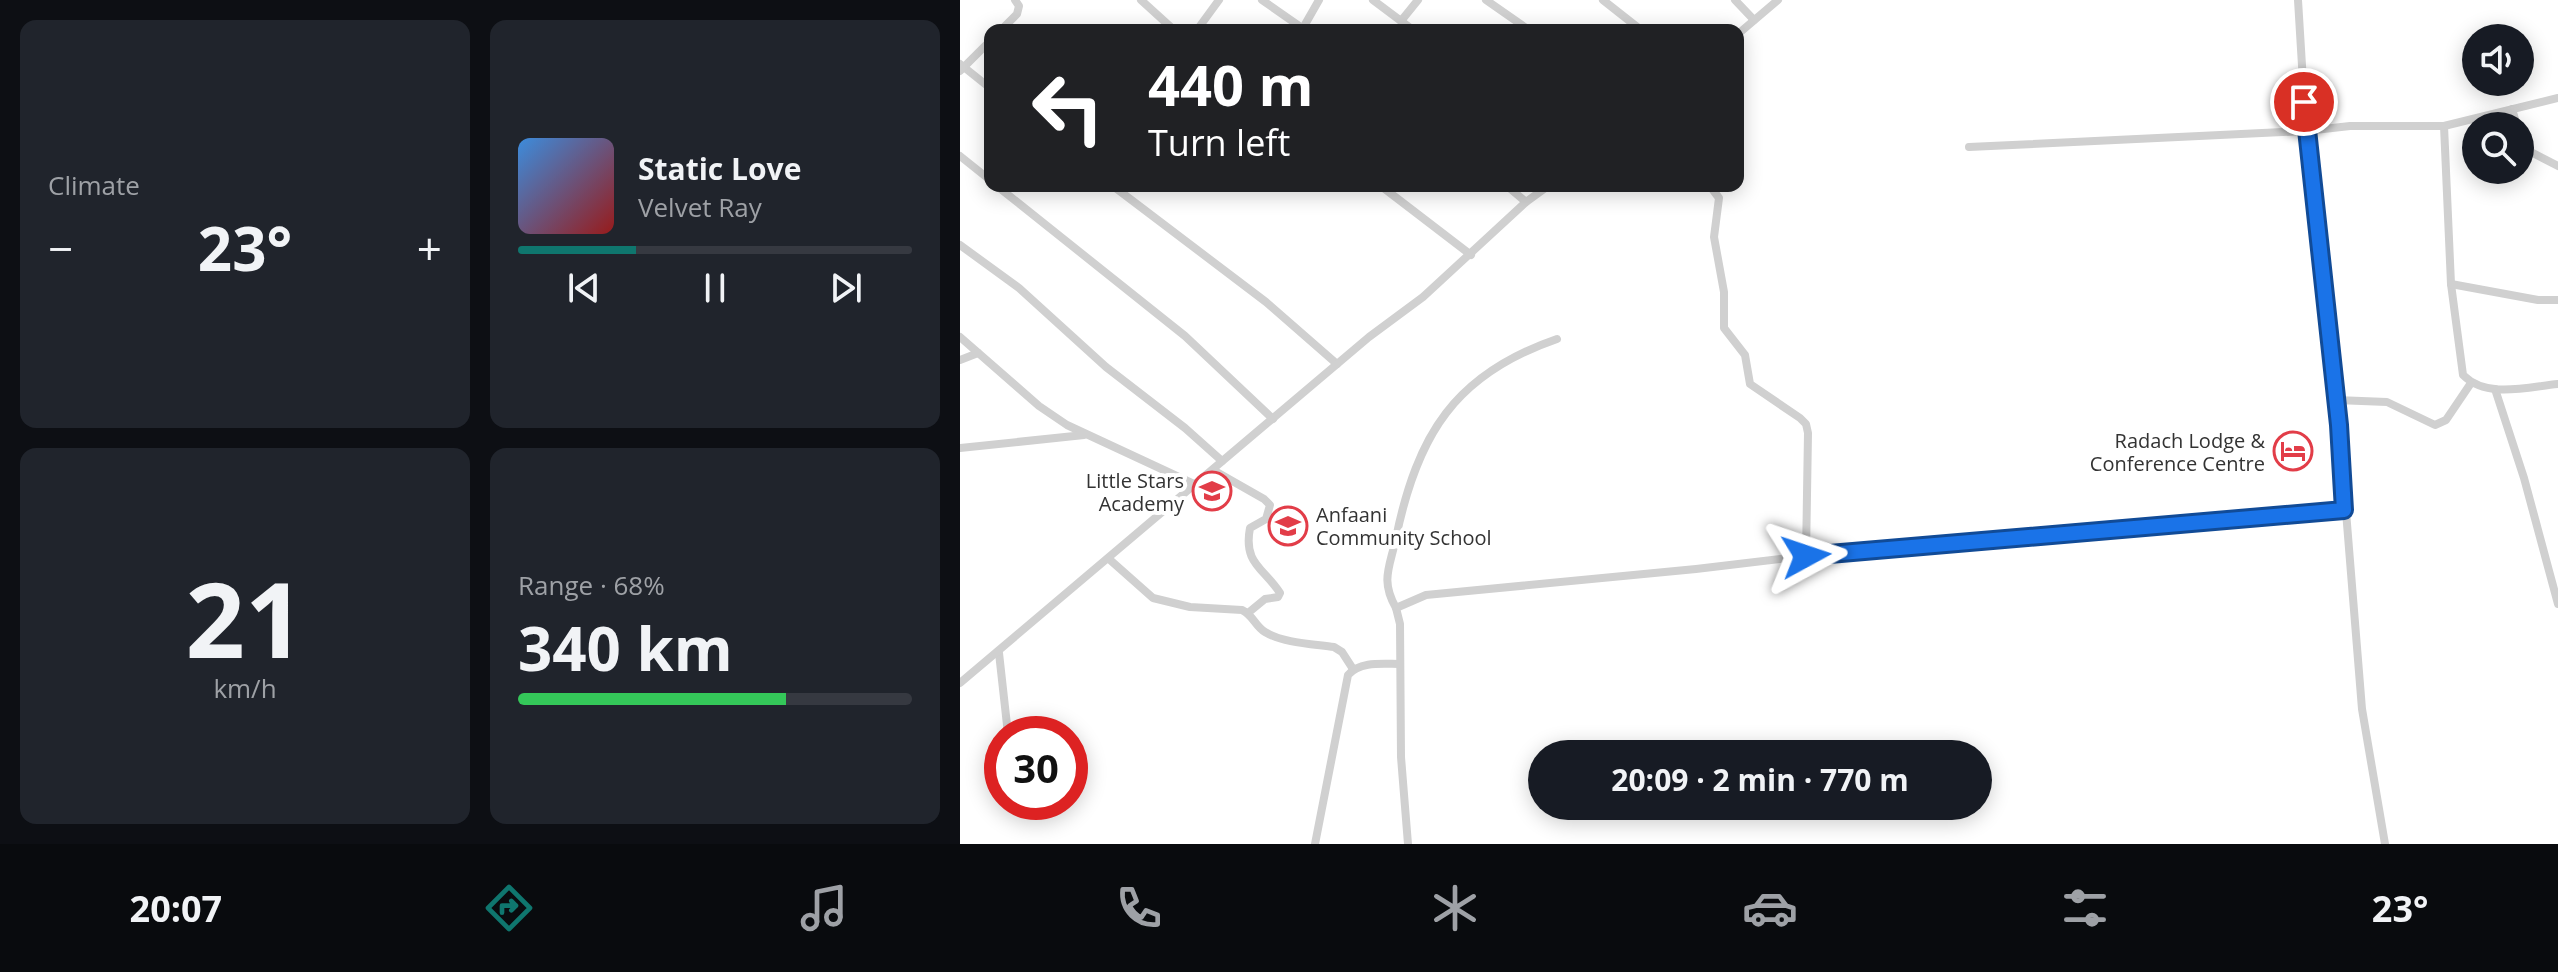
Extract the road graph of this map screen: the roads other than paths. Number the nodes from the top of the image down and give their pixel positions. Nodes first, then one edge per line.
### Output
1 (1015, 0) edge
2 (1141, 0) edge
3 (1219, 0) edge
4 (1262, 0) edge
5 (1319, 0) edge
6 (1373, 0) edge
7 (1418, 0) edge
8 (1486, 0) edge
9 (1603, 0) edge
10 (1735, 0) edge
11 (1778, 0) edge
12 (2298, 0) edge
13 (1754, 20) junction
14 (1401, 21) junction
15 (1007, 24) edge
16 (1167, 24) edge
17 (1201, 24) edge
18 (1297, 24) edge
19 (1307, 24) edge
20 (1405, 24) edge
21 (1520, 24) edge
22 (1633, 24) edge
23 (1744, 29) edge
24 (984, 46) edge
25 (961, 67) edge
26 (984, 84) edge
27 (2558, 99) edge
28 (2512, 109) junction
29 (2513, 112) edge
30 (2444, 126) junction
31 (2306, 131) junction
32 (1969, 147) dead end
33 (2534, 154) edge
34 (960, 156) edge
35 (2558, 166) edge
36 (984, 175) edge
37 (1005, 192) edge
38 (1121, 192) edge
39 (1389, 192) edge
40 (1514, 192) edge
41 (1540, 192) edge
42 (1714, 192) edge
43 (1526, 202) junction
44 (960, 245) edge
45 (1471, 255) junction
46 (2451, 284) junction
47 (2558, 300) edge
48 (960, 337) edge
49 (1557, 339) dead end
50 (978, 353) junction
51 (960, 360) edge
52 (1337, 364) junction
53 (2471, 383) junction
54 (2558, 384) edge
55 (2495, 389) junction
56 (2336, 400) junction
57 (1273, 419) junction
58 (1085, 435) junction
59 (960, 448) edge
60 (1222, 461) junction
61 (1213, 470) junction
62 (1196, 485) junction
63 (2344, 510) junction
64 (1806, 556) junction
65 (1109, 559) junction
66 (2558, 604) edge
67 (1396, 608) junction
68 (1248, 613) junction
69 (999, 653) junction
70 (1399, 664) junction
71 (1353, 669) junction
72 (960, 683) edge
73 (1006, 716) edge
74 (1315, 844) edge
75 (1408, 844) edge
76 (2385, 844) edge

1 - 15 street
2 - 16 street
3 - 17 street
4 - 18 street
5 - 19 street
6 - 14 street
7 - 14 street
8 - 21 street
9 - 22 street
10 - 13 street
11 - 13 street
12 - 31 street
13 - 23 street
14 - 20 street
24 - 25 street
25 - 26 street
27 - 28 street
28 - 29 street
28 - 30 street
30 - 31 street
30 - 46 street
31 - 32 street
31 - 56 street
33 - 35 street
34 - 36 street
37 - 57 street
38 - 52 street
39 - 45 street
40 - 43 street
41 - 43 street
42 - 64 street
43 - 45 street
44 - 60 street
45 - 52 street
46 - 47 street
46 - 53 street
48 - 50 street
49 - 67 street
50 - 51 street
50 - 58 street
52 - 57 street
53 - 55 street
53 - 56 street
54 - 55 street
55 - 66 street
56 - 63 street
57 - 60 street
58 - 59 street
58 - 62 street
60 - 61 street
61 - 62 street
61 - 68 street
62 - 65 street
63 - 64 street
63 - 76 street
64 - 67 street
65 - 68 street
65 - 69 street
67 - 70 street
68 - 71 street
69 - 72 street
69 - 73 street
70 - 71 street
70 - 75 street
71 - 74 street

